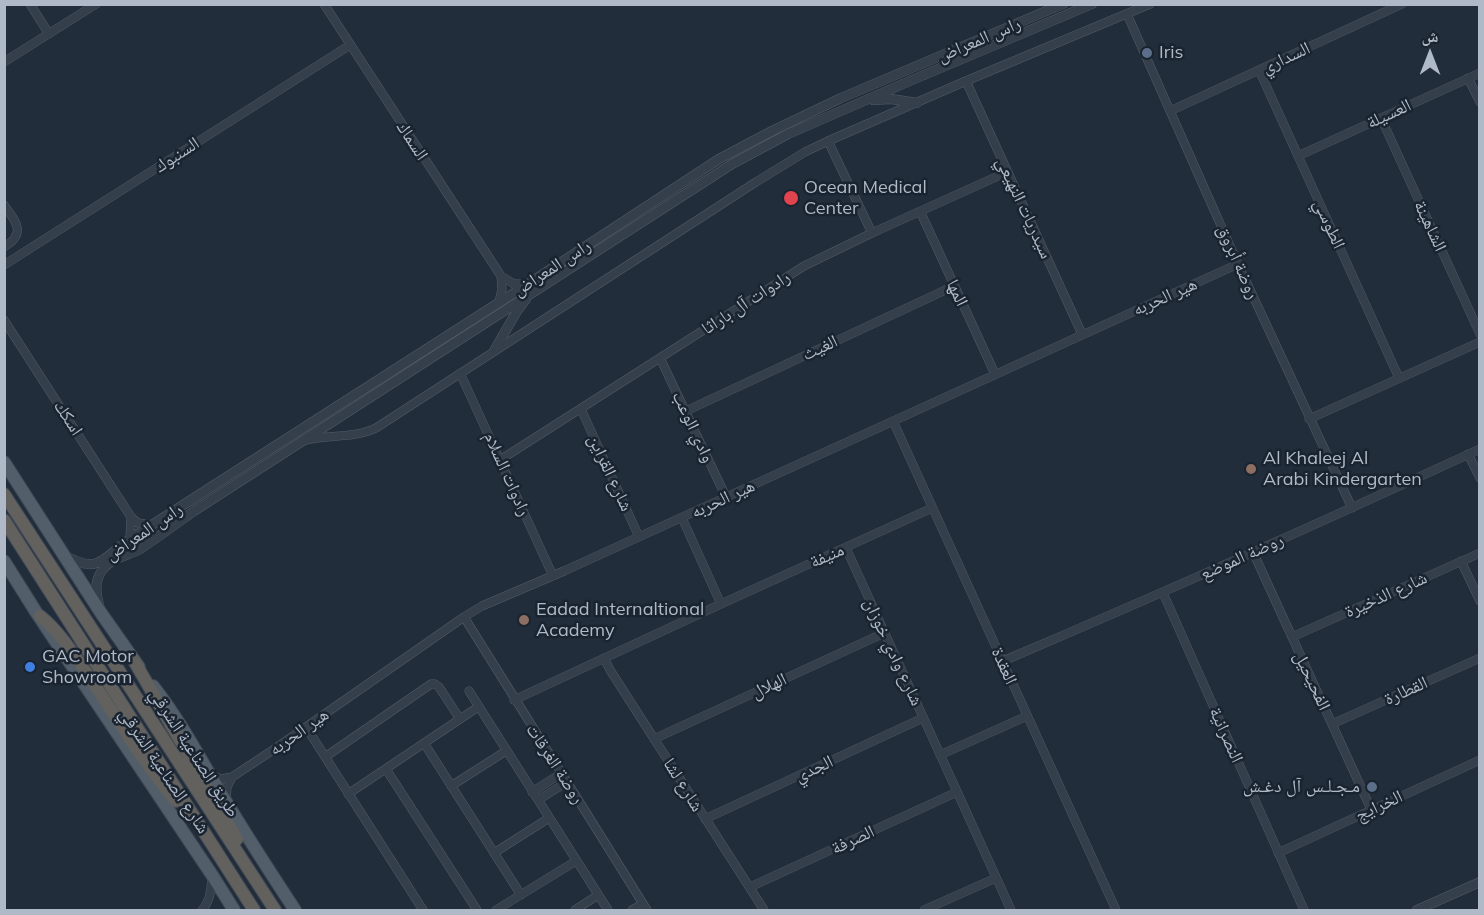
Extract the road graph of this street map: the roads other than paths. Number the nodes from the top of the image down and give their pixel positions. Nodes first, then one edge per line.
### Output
1 (30, 4) edge
2 (96, 4) edge
3 (324, 4) edge
4 (1063, 4) edge
5 (1092, 4) edge
6 (1150, 4) edge
7 (1402, 4) edge
8 (1126, 14) junction
9 (49, 34) junction
10 (350, 45) junction
11 (4, 62) edge
12 (1259, 70) junction
13 (1479, 73) edge
14 (1468, 78) junction
15 (966, 81) junction
16 (864, 100) junction
17 (917, 102) junction
18 (1479, 102) edge
19 (1170, 111) junction
20 (1381, 118) junction
21 (828, 141) junction
22 (1298, 156) junction
23 (1007, 172) junction
24 (4, 205) edge
25 (920, 211) junction
26 (872, 233) junction
27 (4, 247) edge
28 (1238, 264) junction
29 (4, 265) edge
30 (501, 276) junction
31 (954, 286) junction
32 (529, 289) junction
33 (499, 302) junction
34 (4, 320) edge
35 (1082, 334) junction
36 (1479, 334) edge
37 (1479, 342) edge
38 (495, 351) junction
39 (660, 358) junction
40 (460, 373) junction
41 (995, 374) junction
42 (1399, 378) junction
43 (581, 409) junction
44 (686, 411) junction
45 (1310, 419) junction
46 (893, 421) junction
47 (305, 441) junction
48 (1479, 449) edge
49 (1468, 454) junction
50 (501, 460) junction
51 (4, 462) edge
52 (1479, 478) edge
53 (4, 494) edge
54 (726, 497) junction
55 (932, 508) junction
56 (1352, 508) junction
57 (131, 517) junction
58 (682, 518) junction
59 (4, 520) edge
60 (152, 525) junction
61 (639, 537) junction
62 (130, 539) junction
63 (846, 548) junction
64 (138, 550) junction
65 (1253, 552) junction
66 (1479, 553) edge
67 (64, 555) junction
68 (4, 561) edge
69 (1461, 561) junction
70 (553, 576) junction
71 (1163, 593) junction
72 (1479, 601) edge
73 (721, 603) junction
74 (101, 613) junction
75 (40, 616) junction
76 (464, 617) junction
77 (884, 633) junction
78 (1292, 638) junction
79 (604, 658) junction
80 (1479, 658) edge
81 (133, 659) junction
82 (1003, 661) junction
83 (468, 691) dead end
84 (514, 700) junction
85 (478, 707) junction
86 (1027, 716) junction
87 (923, 718) junction
88 (460, 719) junction
89 (1332, 724) junction
90 (306, 727) junction
91 (654, 739) junction
92 (424, 743) junction
93 (506, 751) junction
94 (940, 755) junction
95 (325, 757) junction
96 (1479, 760) edge
97 (386, 769) junction
98 (562, 773) junction
99 (209, 774) junction
100 (232, 777) junction
101 (567, 782) junction
102 (451, 786) junction
103 (532, 792) junction
104 (957, 792) junction
105 (348, 794) junction
106 (538, 800) junction
107 (226, 802) junction
108 (1371, 809) junction
109 (549, 818) junction
110 (705, 819) junction
111 (198, 822) junction
112 (494, 853) junction
113 (1278, 853) junction
114 (576, 861) junction
115 (212, 874) junction
116 (996, 878) junction
117 (1479, 882) edge
118 (750, 887) junction
119 (521, 895) junction
120 (598, 895) junction
121 (273, 907) edge
122 (645, 907) edge
123 (202, 910) edge
124 (234, 910) edge
125 (254, 910) edge
126 (295, 910) edge
127 (423, 910) edge
128 (477, 910) edge
129 (496, 910) edge
130 (575, 910) edge
131 (608, 910) edge
132 (633, 910) edge
133 (764, 910) edge
134 (924, 910) edge
135 (1011, 910) edge
136 (1116, 910) edge
137 (1304, 910) edge
138 (1417, 910) edge

1 - 9 street
2 - 9 street
3 - 10 street, السماك
4 - 32 street, راس المعراض
5 - 16 street, راس المعراض
6 - 8 street, راس المعراض
7 - 12 street, السداري
8 - 15 street, راس المعراض
8 - 19 street, روضة أبروق
9 - 11 street
10 - 29 street, السنبوك
10 - 30 street, السماك
12 - 19 street, السداري
12 - 22 street, الطوسي
13 - 14 street, العسيلة
14 - 18 street
14 - 20 street, العسيلة
15 - 17 street, راس المعراض
15 - 23 street, سيدريات النهيعي
16 - 17 street
16 - 32 street, راس المعراض
17 - 21 street, راس المعراض
19 - 28 street, روضة أبروق
20 - 22 street, العسيلة
20 - 36 street, الشاهينة
21 - 26 street
21 - 38 street, راس المعراض
22 - 42 street, الطوسي
23 - 25 street, رادوات آل باراثا
23 - 35 street, سيدريات النهيعي
24 - 27 street
25 - 26 street, رادوات آل باراثا
25 - 31 street, المها
26 - 39 street, رادوات آل باراثا
28 - 35 street, هير الحربه
28 - 45 street, روضة أبروق
30 - 32 street
30 - 33 street
31 - 41 street, المها
31 - 44 street, الغيث
32 - 33 street, راس المعراض
32 - 38 street
32 - 47 street, راس المعراض
33 - 60 street, راس المعراض
34 - 57 street, اسكك
35 - 41 street, هير الحربه
37 - 42 street
38 - 40 street, راس المعراض
39 - 43 street, رادوات آل باراثا
39 - 44 street, وادي الوعب
40 - 47 street, راس المعراض
40 - 50 street, رادوات السلام
41 - 46 street, هير الحربه
42 - 45 street
43 - 50 street, رادوات آل باراثا
43 - 61 street, شارع القراين
44 - 54 street, وادي الوعب
45 - 56 street, روضة أبروق
46 - 54 street, هير الحربه
46 - 55 street, العقدة
47 - 64 street, راس المعراض
48 - 49 street, روضة الموضع
49 - 52 street
49 - 56 street, روضة الموضع
50 - 70 street, رادوات السلام
51 - 67 main road
53 - 121 highway, طريق الصناعية الشرقي
54 - 58 street, هير الحربه
55 - 63 street, منيفة
55 - 82 street, العقدة
56 - 65 street, روضة الموضع
57 - 60 street
57 - 62 street
58 - 61 street, هير الحربه
58 - 73 street
59 - 111 highway, طريق الصناعية الشرقي
60 - 62 street, راس المعراض
61 - 70 street, هير الحربه
62 - 64 street
62 - 67 street, راس المعراض
63 - 73 street, منيفة
63 - 77 street, شارع وادي خوزان
64 - 74 street, راس المعراض
65 - 71 street, روضة الموضع
65 - 78 street, الفحيحيل
66 - 69 street, شارع الذخيرة
67 - 74 main road
68 - 75 main road, شارع الصناعية الشرقي
69 - 72 street
69 - 78 street, شارع الذخيرة
70 - 76 street, هير الحربه
71 - 82 street, روضة الموضع
71 - 113 street, النصرانية
73 - 79 street, منيفة
74 - 81 main road
75 - 111 highway
75 - 115 main road, شارع الصناعية الشرقي
76 - 84 street, روضة الغرقات
76 - 90 street, هير الحربه
77 - 87 street, شارع وادي خوزان
77 - 91 street, الهلال
78 - 89 street, الفحيحيل
79 - 84 street, منيفة
79 - 91 street, شارع لشا
80 - 89 street, القطارة
81 - 99 main road, طريق الصناعية الشرقي
81 - 121 highway
82 - 86 street, العقدة
83 - 85 street
84 - 98 street, روضة الغرقات
85 - 88 street
85 - 93 street
86 - 94 street
86 - 136 street, العقدة
87 - 94 street, شارع وادي خوزان
87 - 110 street, الجدي
88 - 92 street
88 - 95 street
89 - 108 street, الفحيحيل
90 - 95 street
90 - 100 street, هير الحربه
91 - 110 street, شارع لشا
92 - 97 street
92 - 102 street
93 - 102 street
93 - 103 street
94 - 104 street, شارع وادي خوزان
95 - 105 street
96 - 108 street, الخرايج
97 - 105 street
97 - 128 street
98 - 101 street, روضة الغرقات
98 - 103 street
99 - 100 street
99 - 107 main road, طريق الصناعية الشرقي
100 - 107 street
101 - 106 street
101 - 122 street, روضة الغرقات
102 - 112 street
103 - 106 street
104 - 116 street, شارع وادي خوزان
104 - 118 street, الصرفة
105 - 127 street
106 - 109 street
107 - 126 main road, طريق الصناعية الشرقي
108 - 113 street, الخرايج
109 - 112 street
109 - 114 street
110 - 118 street, شارع لشا
111 - 125 highway, طريق الصناعية الشرقي
112 - 119 street
113 - 137 street, النصرانية
114 - 119 street
114 - 120 street
115 - 123 street
115 - 124 main road, شارع الصناعية الشرقي
116 - 134 street
116 - 135 street, شارع وادي خوزان
117 - 138 street
118 - 133 street, شارع لشا
119 - 129 street
120 - 130 street
120 - 131 street
122 - 132 street

